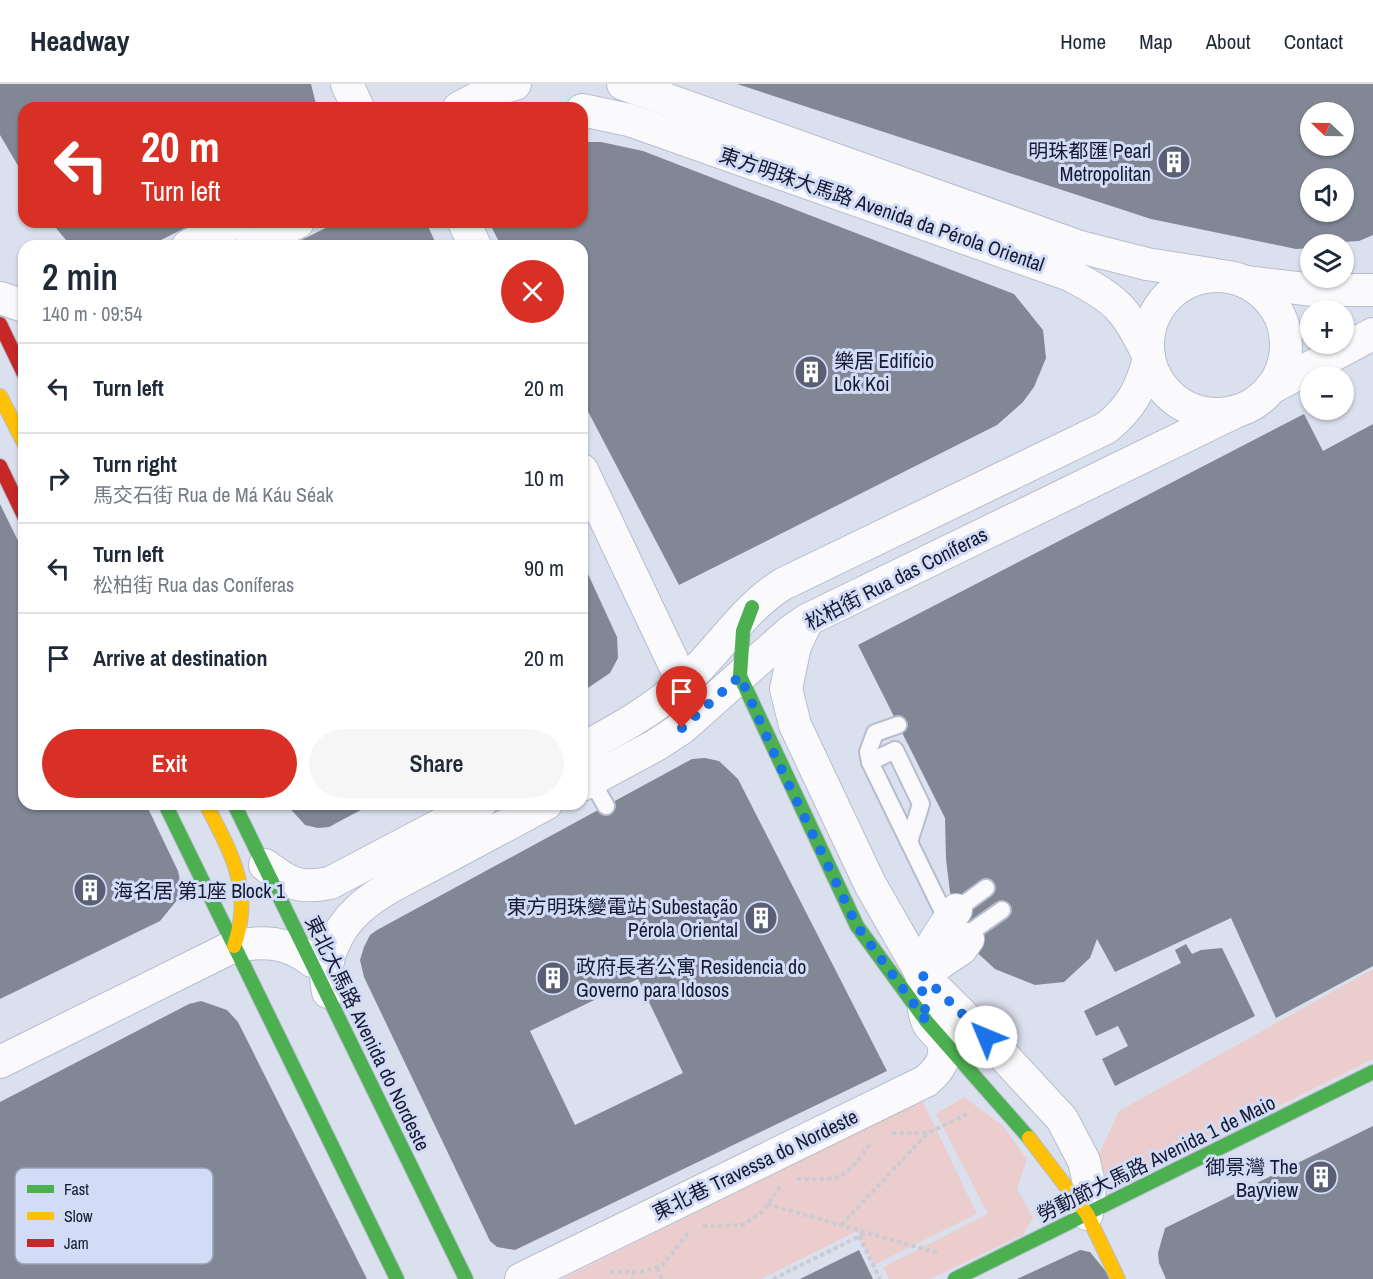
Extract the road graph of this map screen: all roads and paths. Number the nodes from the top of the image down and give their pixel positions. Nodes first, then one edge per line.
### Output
1 (347, 84) edge
2 (515, 84) edge
3 (623, 84) edge
4 (355, 102) edge
5 (471, 102) edge
6 (588, 111) edge
7 (223, 228) edge
8 (286, 228) edge
9 (200, 240) edge
10 (263, 240) edge
11 (1216, 275) junction
12 (1246, 282) junction
13 (1373, 290) edge
14 (0, 298) edge
15 (18, 304) edge
16 (0, 324) edge
17 (1373, 334) edge
18 (1149, 357) junction
19 (18, 362) edge
20 (1271, 388) junction
21 (0, 396) edge
22 (1237, 411) junction
23 (18, 431) edge
24 (0, 466) edge
25 (588, 483) edge
26 (18, 504) edge
27 (752, 607) junction
28 (807, 620) junction
29 (740, 676) junction
30 (683, 683) junction
31 (898, 725) dead end
32 (588, 746) edge
33 (870, 762) junction
34 (588, 781) edge
35 (588, 783) edge
36 (606, 807) dead end
37 (168, 810) edge
38 (209, 810) edge
39 (237, 810) edge
40 (469, 810) edge
41 (535, 810) edge
42 (909, 842) junction
43 (265, 865) junction
44 (986, 888) dead end
45 (1002, 910) dead end
46 (958, 930) junction
47 (234, 946) junction
48 (312, 961) junction
49 (922, 975) junction
50 (330, 999) junction
51 (927, 1022) junction
52 (0, 1062) edge
53 (1373, 1072) edge
54 (997, 1099) junction
55 (890, 1133) dead end
56 (928, 1133) junction
57 (880, 1136) dead end
58 (767, 1204) junction
59 (1087, 1214) junction
60 (841, 1225) junction
61 (866, 1233) junction
62 (859, 1236) junction
63 (982, 1266) junction
64 (657, 1268) junction
65 (640, 1272) dead end
66 (602, 1274) dead end
67 (397, 1279) edge
68 (466, 1279) edge
69 (521, 1279) edge
70 (632, 1279) edge
71 (662, 1279) edge
72 (773, 1279) edge
73 (880, 1279) edge
74 (955, 1279) edge
75 (1118, 1279) edge

1 - 4 street
2 - 5 street
3 - 11 street, 東方明珠大馬路 Avenida da Pérola Oriental
6 - 18 street, 東方明珠大馬路 Avenida da Pérola Oriental
7 - 9 street
8 - 10 street
11 - 12 street
11 - 18 street
12 - 13 street
12 - 20 street
14 - 15 street
16 - 19 main road
17 - 20 street
18 - 22 street
18 - 27 street
20 - 22 street
21 - 23 main road
22 - 28 street, 松柏街 Rua das Coníferas
24 - 26 main road
25 - 30 street
27 - 29 main road
27 - 30 street
28 - 29 street, 松柏街 Rua das Coníferas
28 - 49 street
29 - 34 street, 松柏街 Rua das Coníferas
29 - 51 main road
30 - 32 street
31 - 33 lane
33 - 42 lane
33 - 42 lane
35 - 36 lane
37 - 47 main road
38 - 47 main road
39 - 43 main road, 東北大馬路 Avenida do Nordeste
40 - 43 street
41 - 50 street
42 - 46 lane
43 - 48 main road, 東北大馬路 Avenida do Nordeste
44 - 46 lane
45 - 46 lane
46 - 49 street
47 - 48 street
47 - 52 street
47 - 67 main road
48 - 50 main road, 東北大馬路 Avenida do Nordeste
49 - 51 street
49 - 59 street
50 - 68 main road, 東北大馬路 Avenida do Nordeste
51 - 54 main road
51 - 69 street, 東北巷 Travessa do Nordeste
53 - 59 main road, 勞動節大馬路 Avenida 1 de Maio
54 - 56 path
54 - 59 main road
55 - 56 path
56 - 60 path
57 - 58 path
58 - 60 path
58 - 64 path
59 - 63 main road, 勞動節大馬路 Avenida 1 de Maio
59 - 75 main road
60 - 61 path
61 - 62 path
61 - 63 path
62 - 72 path
62 - 73 path
63 - 74 main road, 勞動節大馬路 Avenida 1 de Maio
64 - 65 path
64 - 71 path
66 - 70 path

